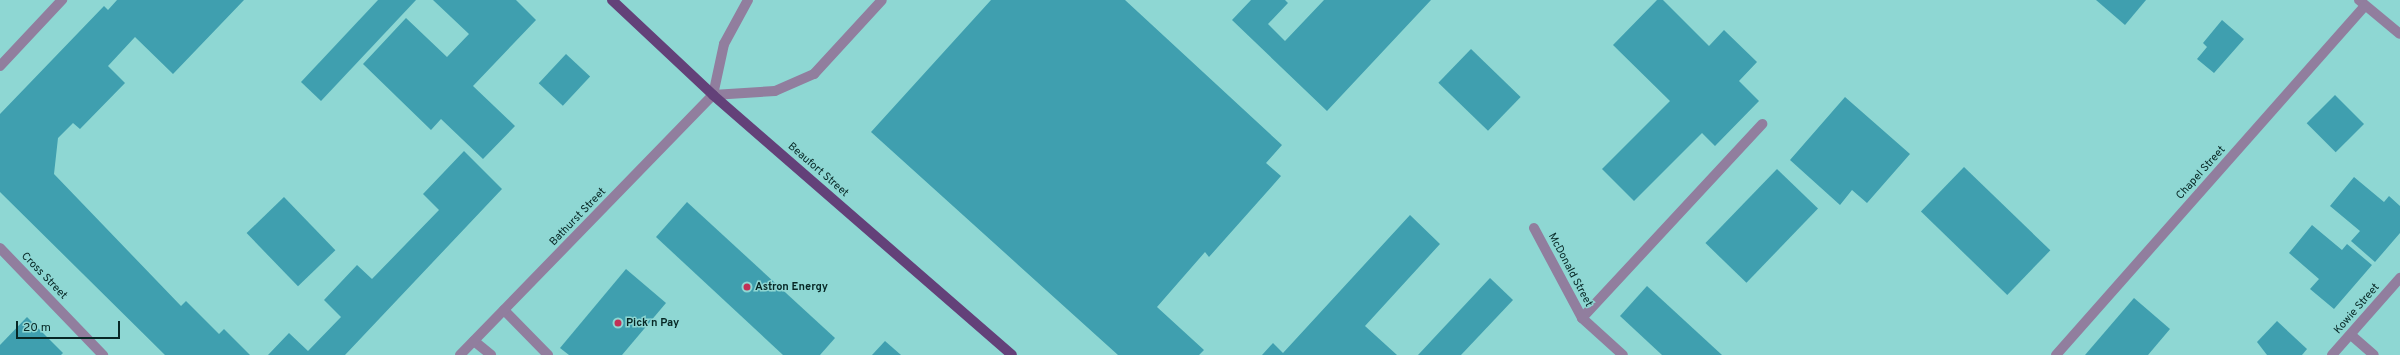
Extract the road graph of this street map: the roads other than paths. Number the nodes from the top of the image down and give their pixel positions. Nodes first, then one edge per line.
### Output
1 (62, 0) edge
2 (612, 0) edge
3 (748, 0) edge
4 (882, 0) edge
5 (2362, 3) edge
6 (2400, 34) edge
7 (0, 66) edge
8 (713, 95) junction
9 (1762, 124) dead end
10 (1534, 228) dead end
11 (0, 248) edge
12 (2400, 278) edge
13 (504, 310) junction
14 (1582, 318) junction
15 (2351, 335) junction
16 (474, 341) junction
17 (104, 355) edge
18 (460, 355) edge
19 (491, 355) edge
20 (548, 355) edge
21 (1012, 355) edge
22 (1623, 355) edge
23 (2056, 355) edge
24 (2332, 355) edge
25 (2374, 355) edge

1 - 7 street
2 - 8 main road, Beaufort Street
3 - 8 street
4 - 8 street
5 - 6 street
5 - 23 street, Chapel Street
8 - 13 street, Bathurst Street
8 - 21 main road, Beaufort Street
9 - 14 street
10 - 14 street, McDonald Street
11 - 17 street, Cross Street
12 - 15 street, Kowie Street
13 - 16 street, Bathurst Street
13 - 20 street
14 - 22 street, McDonald Street
15 - 24 street, Kowie Street
15 - 25 street
16 - 18 street, Bathurst Street
16 - 19 street

